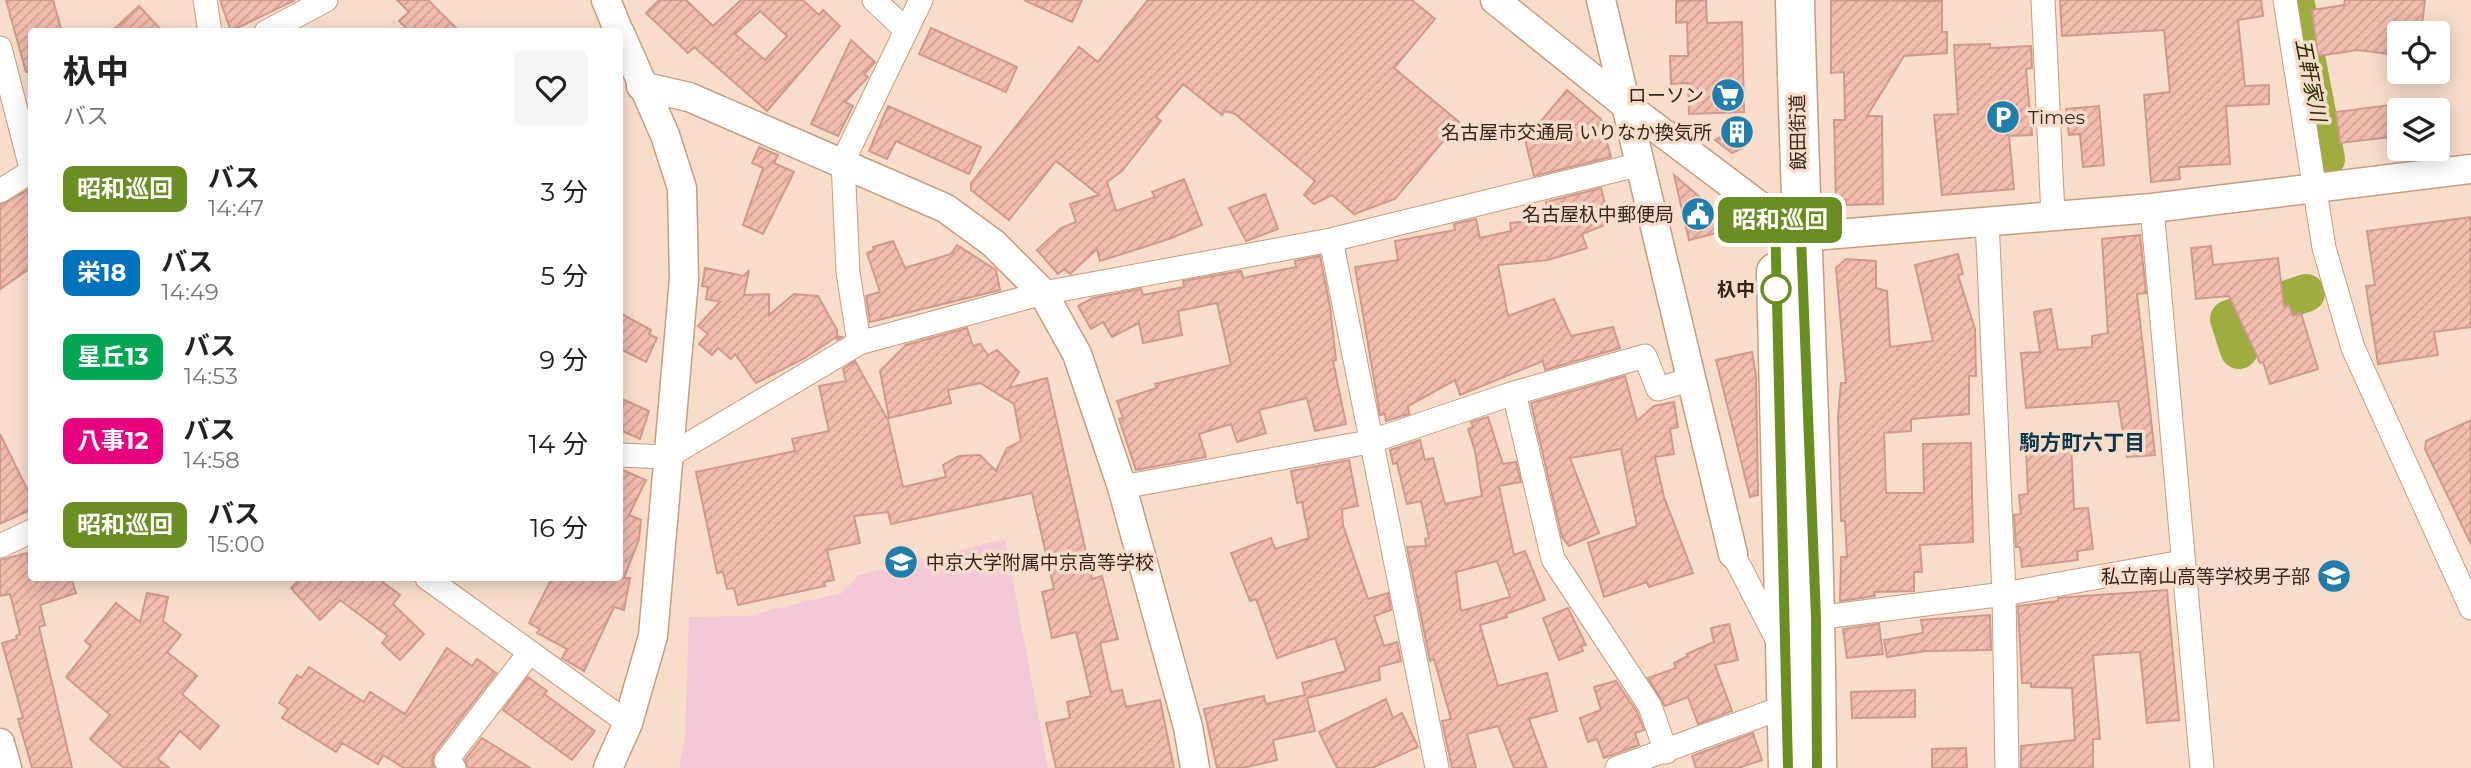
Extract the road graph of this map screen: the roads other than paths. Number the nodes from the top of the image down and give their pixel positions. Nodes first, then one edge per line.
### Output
1 (205, 0) edge
2 (326, 0) edge
3 (606, 0) edge
4 (874, 0) edge
5 (921, 0) edge
6 (1495, 0) edge
7 (1601, 0) edge
8 (1773, 0) edge
9 (1796, 0) edge
10 (2043, 0) edge
11 (2285, 0) edge
12 (209, 28) edge
13 (274, 28) edge
14 (617, 28) edge
15 (906, 30) junction
16 (623, 42) edge
17 (0, 48) edge
18 (641, 86) junction
19 (1627, 106) junction
20 (28, 159) edge
21 (843, 161) junction
22 (1641, 164) junction
23 (2471, 169) edge
24 (28, 173) edge
25 (2314, 190) junction
26 (0, 191) edge
27 (2152, 208) junction
28 (2053, 216) junction
29 (1987, 220) junction
30 (1788, 227) junction
31 (1331, 240) junction
32 (1043, 293) junction
33 (859, 343) junction
34 (1692, 379) junction
35 (1514, 393) junction
36 (1369, 442) junction
37 (623, 455) edge
38 (667, 457) junction
39 (1122, 487) junction
40 (28, 533) edge
41 (0, 547) edge
42 (1733, 554) junction
43 (2182, 562) junction
44 (1783, 567) junction
45 (431, 581) edge
46 (2004, 594) junction
47 (2471, 608) edge
48 (1816, 618) junction
49 (530, 652) junction
50 (1786, 653) junction
51 (1787, 706) junction
52 (628, 723) junction
53 (0, 743) edge
54 (1665, 752) junction
55 (7, 768) edge
56 (454, 768) edge
57 (608, 768) edge
58 (1195, 768) edge
59 (1437, 768) edge
60 (1617, 768) edge
61 (1788, 768) edge
62 (1817, 768) edge
63 (2007, 768) edge
64 (2202, 768) edge

1 - 12 street
2 - 13 street
3 - 14 street
4 - 15 street
5 - 15 street
6 - 19 street
7 - 19 street
8 - 30 highway, 飯田街道
9 - 30 highway, 飯田街道
10 - 28 street
11 - 25 street
15 - 21 street
16 - 18 street
17 - 20 street
18 - 21 street
18 - 38 street
19 - 22 street
19 - 30 street
21 - 32 street
21 - 33 street
22 - 31 street
22 - 34 street
23 - 25 street
24 - 26 street
25 - 27 street
25 - 47 street
27 - 28 street
27 - 43 street
28 - 29 street
29 - 30 street
29 - 46 street
30 - 44 highway, 飯田街道
30 - 48 highway, 飯田街道
31 - 32 street
31 - 36 street
32 - 33 street
32 - 39 street
33 - 38 street
34 - 35 street
34 - 42 street
35 - 36 street
35 - 54 street
36 - 39 street
36 - 59 street
37 - 38 street
38 - 52 street
39 - 58 street
40 - 41 street
42 - 44 street
42 - 50 street
43 - 46 street
43 - 64 street
44 - 50 highway, 飯田街道
45 - 49 street
46 - 48 street
46 - 63 street
48 - 62 highway, 飯田街道
49 - 52 street
49 - 56 street
50 - 51 highway, 飯田街道
51 - 54 street
51 - 61 highway, 飯田街道
52 - 57 street
53 - 55 street
54 - 60 street

